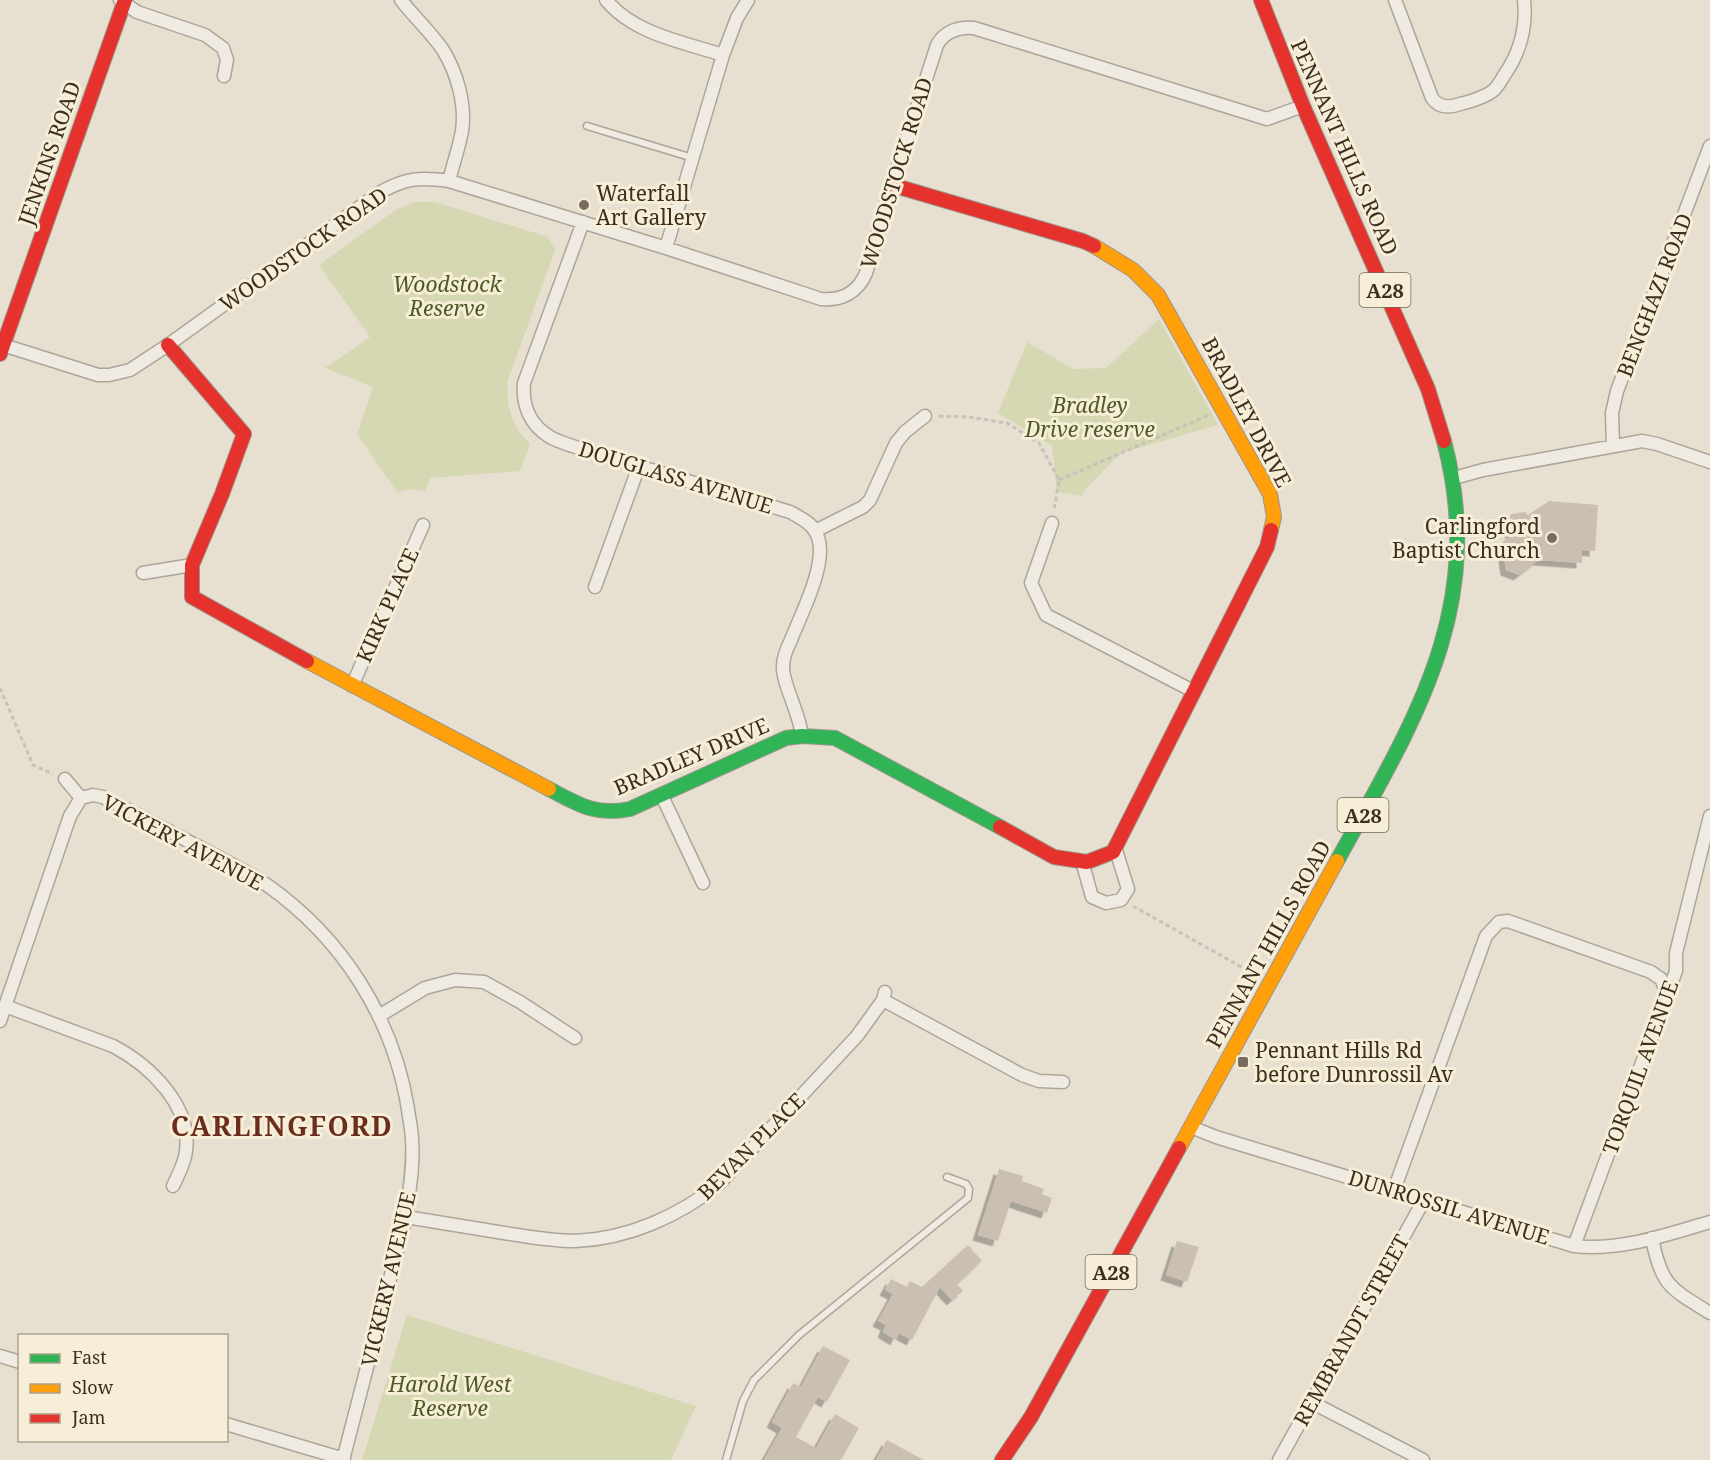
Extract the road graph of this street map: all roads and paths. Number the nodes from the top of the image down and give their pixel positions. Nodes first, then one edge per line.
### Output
1 (401, 0) edge
2 (606, 0) edge
3 (748, 0) edge
4 (1260, 0) edge
5 (1395, 0) edge
6 (1524, 0) edge
7 (123, 1) edge
8 (723, 55) junction
9 (224, 76) dead end
10 (1303, 106) junction
11 (587, 126) dead end
12 (1710, 146) edge
13 (693, 158) junction
14 (449, 181) junction
15 (892, 184) junction
16 (583, 222) junction
17 (666, 248) junction
18 (168, 345) junction
19 (2, 349) edge
20 (1223, 409) junction
21 (925, 416) joint
22 (1612, 446) junction
23 (1710, 462) edge
24 (639, 466) junction
25 (1454, 478) junction
26 (1059, 480) junction
27 (1052, 523) joint
28 (423, 525) dead end
29 (815, 531) junction
30 (192, 565) junction
31 (143, 573) dead end
32 (595, 587) dead end
33 (352, 686) junction
34 (0, 688) edge
35 (1194, 691) junction
36 (802, 736) junction
37 (65, 779) joint
38 (662, 796) junction
39 (81, 798) junction
40 (1710, 816) edge
41 (1115, 847) junction
42 (1082, 861) junction
43 (703, 883) dead end
44 (1121, 900) junction
45 (1252, 973) dead end
46 (1667, 993) junction
47 (5, 1006) junction
48 (379, 1016) junction
49 (0, 1021) edge
50 (575, 1038) dead end
51 (1063, 1082) dead end
52 (1191, 1127) junction
53 (947, 1177) dead end
54 (173, 1186) dead end
55 (1394, 1190) junction
56 (1424, 1200) junction
57 (406, 1217) junction
58 (1710, 1222) edge
59 (1652, 1238) junction
60 (1574, 1246) junction
61 (1710, 1312) edge
62 (0, 1356) edge
63 (18, 1361) edge
64 (1311, 1402) junction
65 (1031, 1417) junction
66 (228, 1425) edge
67 (344, 1460) edge
68 (726, 1460) edge
69 (1002, 1460) edge
70 (1015, 1460) edge
71 (1280, 1460) edge
72 (1423, 1460) edge

1 - 14 street
2 - 8 street
3 - 8 street
4 - 10 main road, PENNANT HILLS ROAD / A28
5 - 6 street
7 - 9 street
7 - 19 main road, JENKINS ROAD
8 - 13 street
10 - 15 street, WOODSTOCK ROAD
10 - 25 main road, PENNANT HILLS ROAD / A28
11 - 13 lane
12 - 22 street, BENGHAZI ROAD
13 - 17 street
14 - 16 street, WOODSTOCK ROAD
14 - 18 street, WOODSTOCK ROAD
15 - 17 street, WOODSTOCK ROAD
15 - 20 main road, BRADLEY DRIVE
16 - 17 street, WOODSTOCK ROAD
16 - 24 street, DOUGLASS AVENUE
18 - 19 street, WOODSTOCK ROAD
18 - 30 main road, BRADLEY DRIVE
20 - 26 path
20 - 35 main road, BRADLEY DRIVE
21 - 26 path
21 - 29 street
22 - 23 street
22 - 25 street
24 - 29 street, DOUGLASS AVENUE
24 - 32 street
25 - 52 main road, PENNANT HILLS ROAD / A28
26 - 27 path
27 - 35 street
28 - 33 street, KIRK PLACE
29 - 36 street
30 - 31 street
30 - 33 main road, BRADLEY DRIVE
33 - 38 main road, BRADLEY DRIVE
34 - 37 path
35 - 41 main road, BRADLEY DRIVE
36 - 38 main road, BRADLEY DRIVE
36 - 42 main road, BRADLEY DRIVE
37 - 39 street
38 - 43 street
39 - 47 street
39 - 48 street, VICKERY AVENUE
40 - 46 street, TORQUIL AVENUE
41 - 42 main road, BRADLEY DRIVE
41 - 44 street
42 - 44 street
44 - 45 path
46 - 55 street
46 - 60 street, TORQUIL AVENUE
47 - 49 street
47 - 54 street
48 - 50 street
48 - 57 street, VICKERY AVENUE
51 - 57 street, BEVAN PLACE
52 - 55 street, DUNROSSIL AVENUE
52 - 65 main road, PENNANT HILLS ROAD / A28
53 - 68 lane
55 - 56 street, DUNROSSIL AVENUE
56 - 60 street, DUNROSSIL AVENUE
56 - 64 street, REMBRANDT STREET
57 - 67 street, VICKERY AVENUE
58 - 59 street, DUNROSSIL AVENUE
59 - 60 street, DUNROSSIL AVENUE
59 - 61 street
62 - 63 street
64 - 71 street, REMBRANDT STREET
64 - 72 street
65 - 69 main road, PENNANT HILLS ROAD / A28
65 - 70 main road, PENNANT HILLS ROAD / A28
66 - 67 street

